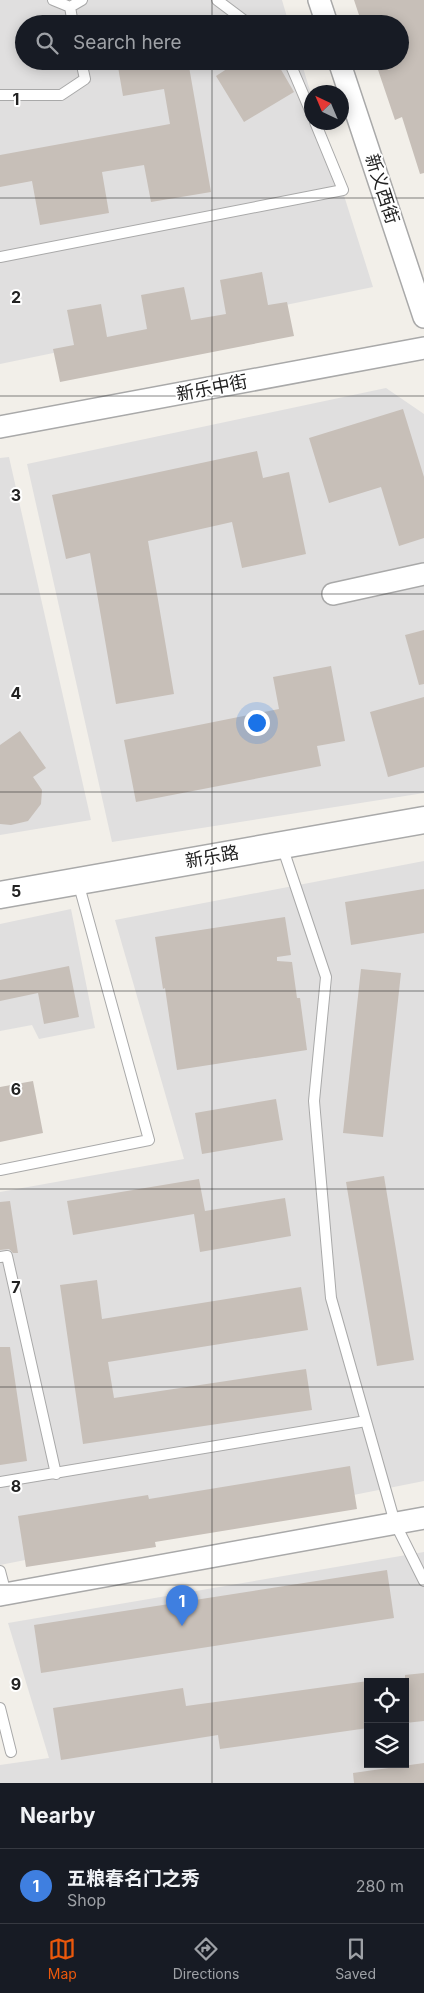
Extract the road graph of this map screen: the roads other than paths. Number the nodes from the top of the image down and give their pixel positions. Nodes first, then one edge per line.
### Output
1 (53, 0) edge
2 (82, 0) edge
3 (217, 0) edge
4 (319, 0) edge
5 (70, 7) junction
6 (72, 15) edge
7 (237, 15) edge
8 (324, 15) edge
9 (83, 70) edge
10 (293, 70) edge
11 (342, 70) edge
12 (0, 96) edge
13 (304, 96) edge
14 (318, 130) edge
15 (0, 257) edge
16 (424, 317) edge
17 (424, 348) edge
18 (0, 427) edge
19 (424, 574) edge
20 (333, 594) dead end
21 (424, 820) edge
22 (282, 845) junction
23 (77, 881) junction
24 (0, 895) edge
25 (0, 1170) edge
26 (0, 1257) edge
27 (366, 1421) junction
28 (56, 1474) junction
29 (0, 1482) edge
30 (424, 1518) edge
31 (396, 1523) junction
32 (0, 1570) edge
33 (424, 1581) edge
34 (3, 1594) edge
35 (0, 1708) edge
36 (11, 1752) dead end

1 - 5 lane
2 - 5 lane
3 - 7 lane
4 - 8 street
5 - 6 lane
9 - 12 lane
10 - 13 lane
11 - 16 street, 新义西街
14 - 15 lane
17 - 18 street, 新乐中街
19 - 20 street
21 - 22 street, 新乐路
22 - 23 street, 新乐路
22 - 27 lane
23 - 24 street, 新乐路
23 - 25 lane
26 - 28 lane
27 - 28 lane
27 - 31 lane
28 - 29 lane
30 - 31 street
31 - 33 lane
31 - 34 street
32 - 34 lane
35 - 36 lane

